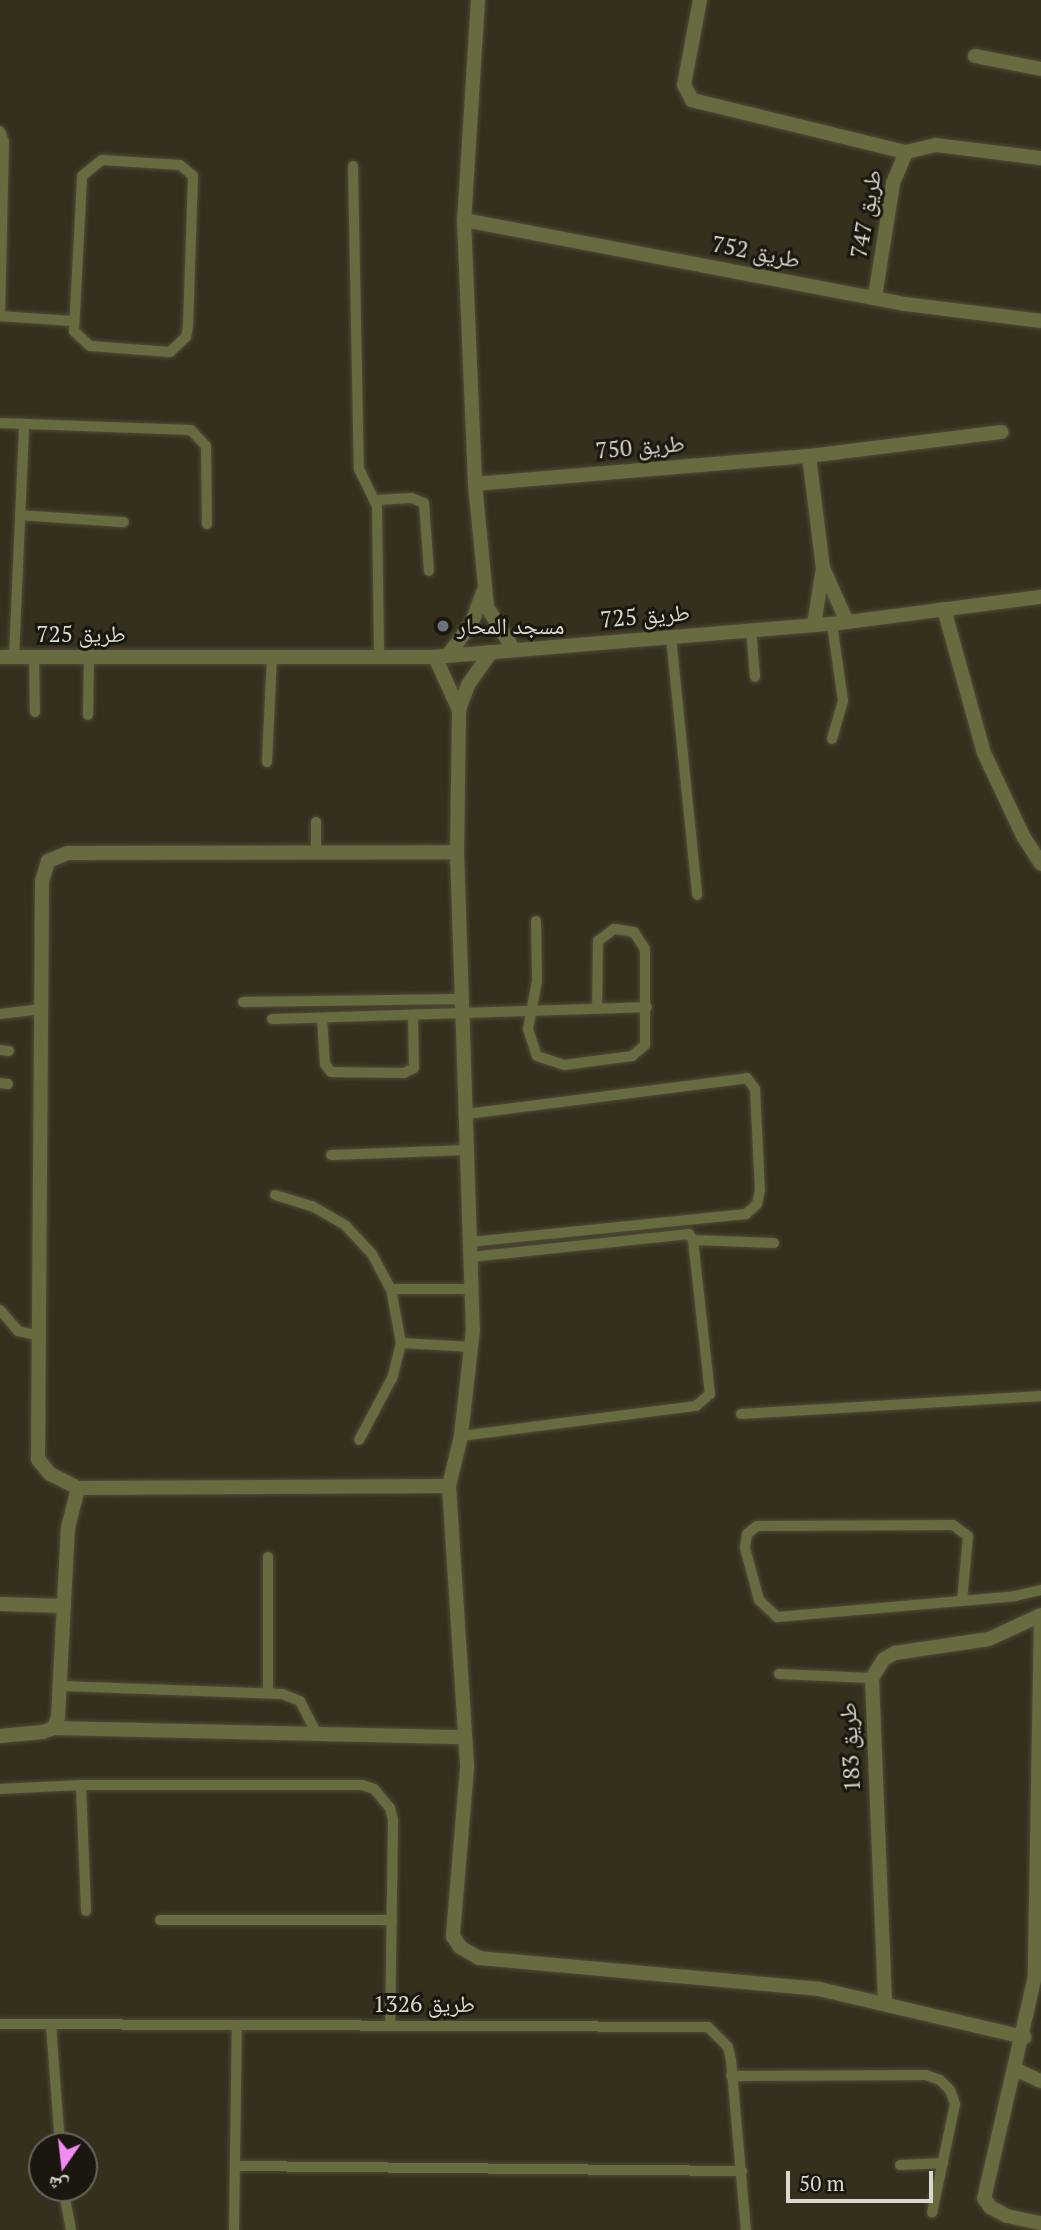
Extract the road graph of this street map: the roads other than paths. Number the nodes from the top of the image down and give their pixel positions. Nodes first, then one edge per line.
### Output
1 (478, 0) edge
2 (700, 0) edge
3 (975, 56) dead end
4 (1041, 69) edge
5 (0, 131) edge
6 (906, 152) junction
7 (1041, 158) edge
8 (353, 166) dead end
9 (464, 220) junction
10 (875, 297) junction
11 (0, 316) edge
12 (71, 321) junction
13 (1041, 321) edge
14 (0, 423) edge
15 (24, 424) junction
16 (1002, 432) dead end
17 (809, 456) junction
18 (475, 484) junction
19 (376, 500) junction
20 (20, 515) junction
21 (124, 522) dead end
22 (207, 524) dead end
23 (823, 568) junction
24 (429, 571) dead end
25 (483, 590) junction
26 (1041, 597) edge
27 (944, 610) junction
28 (839, 623) junction
29 (814, 625) junction
30 (751, 631) junction
31 (671, 637) junction
32 (514, 650) junction
33 (491, 652) junction
34 (442, 656) junction
35 (7, 657) edge
36 (34, 657) junction
37 (89, 657) junction
38 (272, 657) junction
39 (379, 657) junction
40 (755, 677) dead end
41 (459, 710) junction
42 (35, 712) dead end
43 (88, 715) dead end
44 (832, 739) dead end
45 (267, 762) dead end
46 (316, 822) dead end
47 (316, 850) junction
48 (457, 852) junction
49 (1041, 864) edge
50 (697, 895) dead end
51 (536, 921) dead end
52 (243, 1002) dead end
53 (463, 1006) junction
54 (647, 1007) junction
55 (42, 1009) junction
56 (597, 1009) junction
57 (530, 1012) junction
58 (0, 1014) edge
59 (413, 1015) junction
60 (322, 1018) junction
61 (272, 1019) dead end
62 (467, 1114) junction
63 (468, 1150) junction
64 (331, 1155) dead end
65 (275, 1195) dead end
66 (693, 1240) junction
67 (471, 1242) junction
68 (774, 1243) dead end
69 (471, 1257) junction
70 (391, 1289) junction
71 (472, 1289) junction
72 (0, 1310) edge
73 (39, 1336) junction
74 (401, 1343) junction
75 (472, 1347) junction
76 (1041, 1396) edge
77 (741, 1414) dead end
78 (461, 1436) junction
79 (359, 1440) dead end
80 (449, 1486) junction
81 (78, 1488) junction
82 (268, 1557) dead end
83 (1041, 1590) edge
84 (962, 1601) junction
85 (0, 1604) edge
86 (64, 1606) junction
87 (1041, 1615) edge
88 (779, 1674) dead end
89 (872, 1678) junction
90 (61, 1686) junction
91 (268, 1692) junction
92 (54, 1728) junction
93 (316, 1734) junction
94 (0, 1736) edge
95 (465, 1737) junction
96 (81, 1784) junction
97 (0, 1789) edge
98 (86, 1912) dead end
99 (160, 1920) dead end
100 (392, 1920) junction
101 (885, 2002) junction
102 (0, 2024) edge
103 (51, 2025) junction
104 (390, 2025) junction
105 (237, 2027) junction
106 (1024, 2037) junction
107 (1017, 2070) junction
108 (731, 2076) junction
109 (1041, 2081) edge
110 (59, 2132) edge
111 (943, 2163) junction
112 (236, 2165) junction
113 (900, 2165) dead end
114 (742, 2171) junction
115 (66, 2202) edge
116 (932, 2213) dead end
117 (1041, 2223) edge
118 (71, 2230) edge
119 (234, 2230) edge
120 (746, 2230) edge

1 - 9 street
2 - 6 street
3 - 4 street
5 - 11 lane
6 - 7 street, طريق 747
6 - 10 street, طريق 747
8 - 19 lane
9 - 10 street, طريق 752
9 - 18 street
10 - 13 street, طريق 752
11 - 12 lane
12 - 12 lane
14 - 15 lane
15 - 20 lane
15 - 22 lane
16 - 17 street, طريق 750
17 - 18 street, طريق 750
17 - 23 street
18 - 25 street
19 - 24 lane
19 - 39 lane
20 - 21 lane
20 - 35 lane
23 - 28 street
23 - 29 street
25 - 32 street
25 - 34 street
26 - 27 street, طريق 725
27 - 28 street, طريق 725
27 - 49 street
28 - 29 street, طريق 725
28 - 44 lane
29 - 30 street, طريق 725
30 - 31 street, طريق 725
30 - 40 lane
31 - 32 street, طريق 725
31 - 50 lane
32 - 33 street, طريق 725
33 - 34 street, طريق 725
33 - 41 street
34 - 39 street, طريق 725
34 - 41 street
35 - 36 street, طريق 725
36 - 37 street, طريق 725
36 - 42 lane
37 - 38 street, طريق 725
37 - 43 lane
38 - 39 street, طريق 725
38 - 45 lane
41 - 48 street
46 - 47 lane
47 - 48 street
47 - 55 street
48 - 53 street
51 - 57 lane
52 - 53 lane
53 - 57 lane
53 - 59 lane
53 - 62 street
54 - 56 lane
54 - 56 lane
54 - 57 lane
55 - 58 lane
55 - 73 street
56 - 57 lane
59 - 60 lane
59 - 60 lane
60 - 61 lane
62 - 63 street
62 - 67 lane
63 - 64 lane
63 - 67 street
65 - 70 lane
66 - 68 lane
66 - 69 lane
66 - 78 lane
67 - 69 street
69 - 71 street
70 - 71 lane
70 - 74 lane
71 - 75 street
72 - 73 lane
73 - 81 street
74 - 75 lane
74 - 79 lane
75 - 78 street
76 - 77 lane
78 - 80 street
80 - 81 street
80 - 95 street
81 - 86 street
82 - 91 lane
83 - 84 lane
84 - 84 lane
85 - 86 street
86 - 90 street
87 - 89 street, طريق 183
87 - 106 street
88 - 89 lane
89 - 101 street, طريق 183
90 - 91 lane
90 - 92 street
91 - 93 lane
92 - 93 street
92 - 94 street
93 - 95 street
95 - 101 street
96 - 97 lane
96 - 98 lane
96 - 100 lane
99 - 100 lane
100 - 104 lane
101 - 106 street
102 - 103 lane, طريق 1326
103 - 105 lane, طريق 1326
103 - 110 lane
104 - 105 lane, طريق 1326
104 - 108 lane, طريق 1326
105 - 112 lane
106 - 107 street
107 - 109 street
107 - 117 street
108 - 111 lane
108 - 114 lane, طريق 1326
111 - 113 lane
111 - 116 lane
112 - 114 lane
112 - 119 lane
114 - 120 lane, طريق 1326
115 - 118 lane

